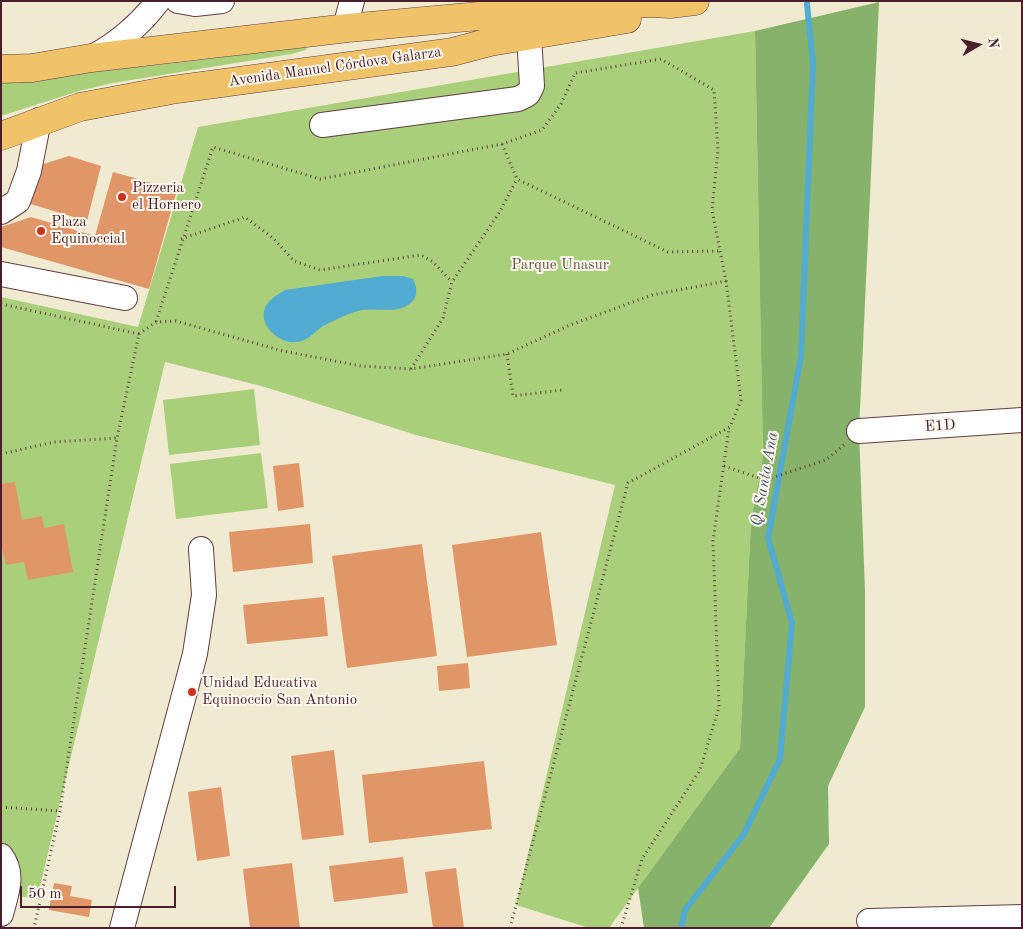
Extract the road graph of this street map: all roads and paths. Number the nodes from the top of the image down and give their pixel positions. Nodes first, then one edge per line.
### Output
1 (158, 1) edge
2 (178, 1) edge
3 (352, 1) edge
4 (224, 2) edge
5 (597, 3) edge
6 (682, 3) edge
7 (534, 16) edge
8 (335, 30) junction
9 (91, 58) junction
10 (327, 68) junction
11 (1, 69) edge
12 (39, 120) junction
13 (322, 125) dead end
14 (1, 136) edge
15 (502, 144) junction
16 (517, 179) junction
17 (1, 212) edge
18 (181, 239) junction
19 (720, 251) junction
20 (1, 274) edge
21 (726, 281) junction
22 (452, 282) junction
23 (124, 298) dead end
24 (1, 304) edge
25 (156, 322) junction
26 (139, 334) junction
27 (507, 354) junction
28 (410, 369) junction
29 (562, 390) dead end
30 (1022, 420) edge
31 (730, 428) junction
32 (859, 431) dead end
33 (117, 438) junction
34 (1, 454) edge
35 (826, 460) dead end
36 (724, 465) junction
37 (201, 550) dead end
38 (1, 807) edge
39 (60, 811) junction
40 (1, 856) edge
41 (1, 914) edge
42 (1022, 917) edge
43 (869, 921) dead end
44 (1, 926) edge
45 (10, 928) edge
46 (34, 928) edge
47 (122, 928) edge
48 (510, 928) edge
49 (621, 928) edge

1 - 9 street
2 - 4 street
3 - 8 street
5 - 6 main road, Avenida Manuel Córdova Galarza
5 - 7 main road, Avenida Manuel Córdova Galarza
6 - 7 main road, Avenida Manuel Córdova Galarza
7 - 8 main road, Avenida Manuel Córdova Galarza
7 - 10 main road, Avenida Manuel Córdova Galarza
7 - 13 street
8 - 9 main road, Avenida Manuel Córdova Galarza
8 - 10 main road
9 - 11 main road, Avenida Manuel Córdova Galarza
10 - 12 main road, Avenida Manuel Córdova Galarza
12 - 14 main road, Avenida Manuel Córdova Galarza
12 - 17 street
15 - 16 path
15 - 18 path
15 - 19 path
16 - 19 path
16 - 22 path
18 - 22 path
18 - 25 path
19 - 21 path
20 - 23 street
21 - 27 path
21 - 31 path
22 - 28 path
24 - 26 path
25 - 26 path
25 - 28 path
26 - 33 path
27 - 28 path
27 - 29 path
30 - 32 street, E1D
31 - 36 path
31 - 48 path
33 - 34 path
33 - 39 path
35 - 36 path
36 - 49 path
37 - 47 street
38 - 39 path
39 - 46 path
40 - 41 street
42 - 43 street
44 - 45 street

